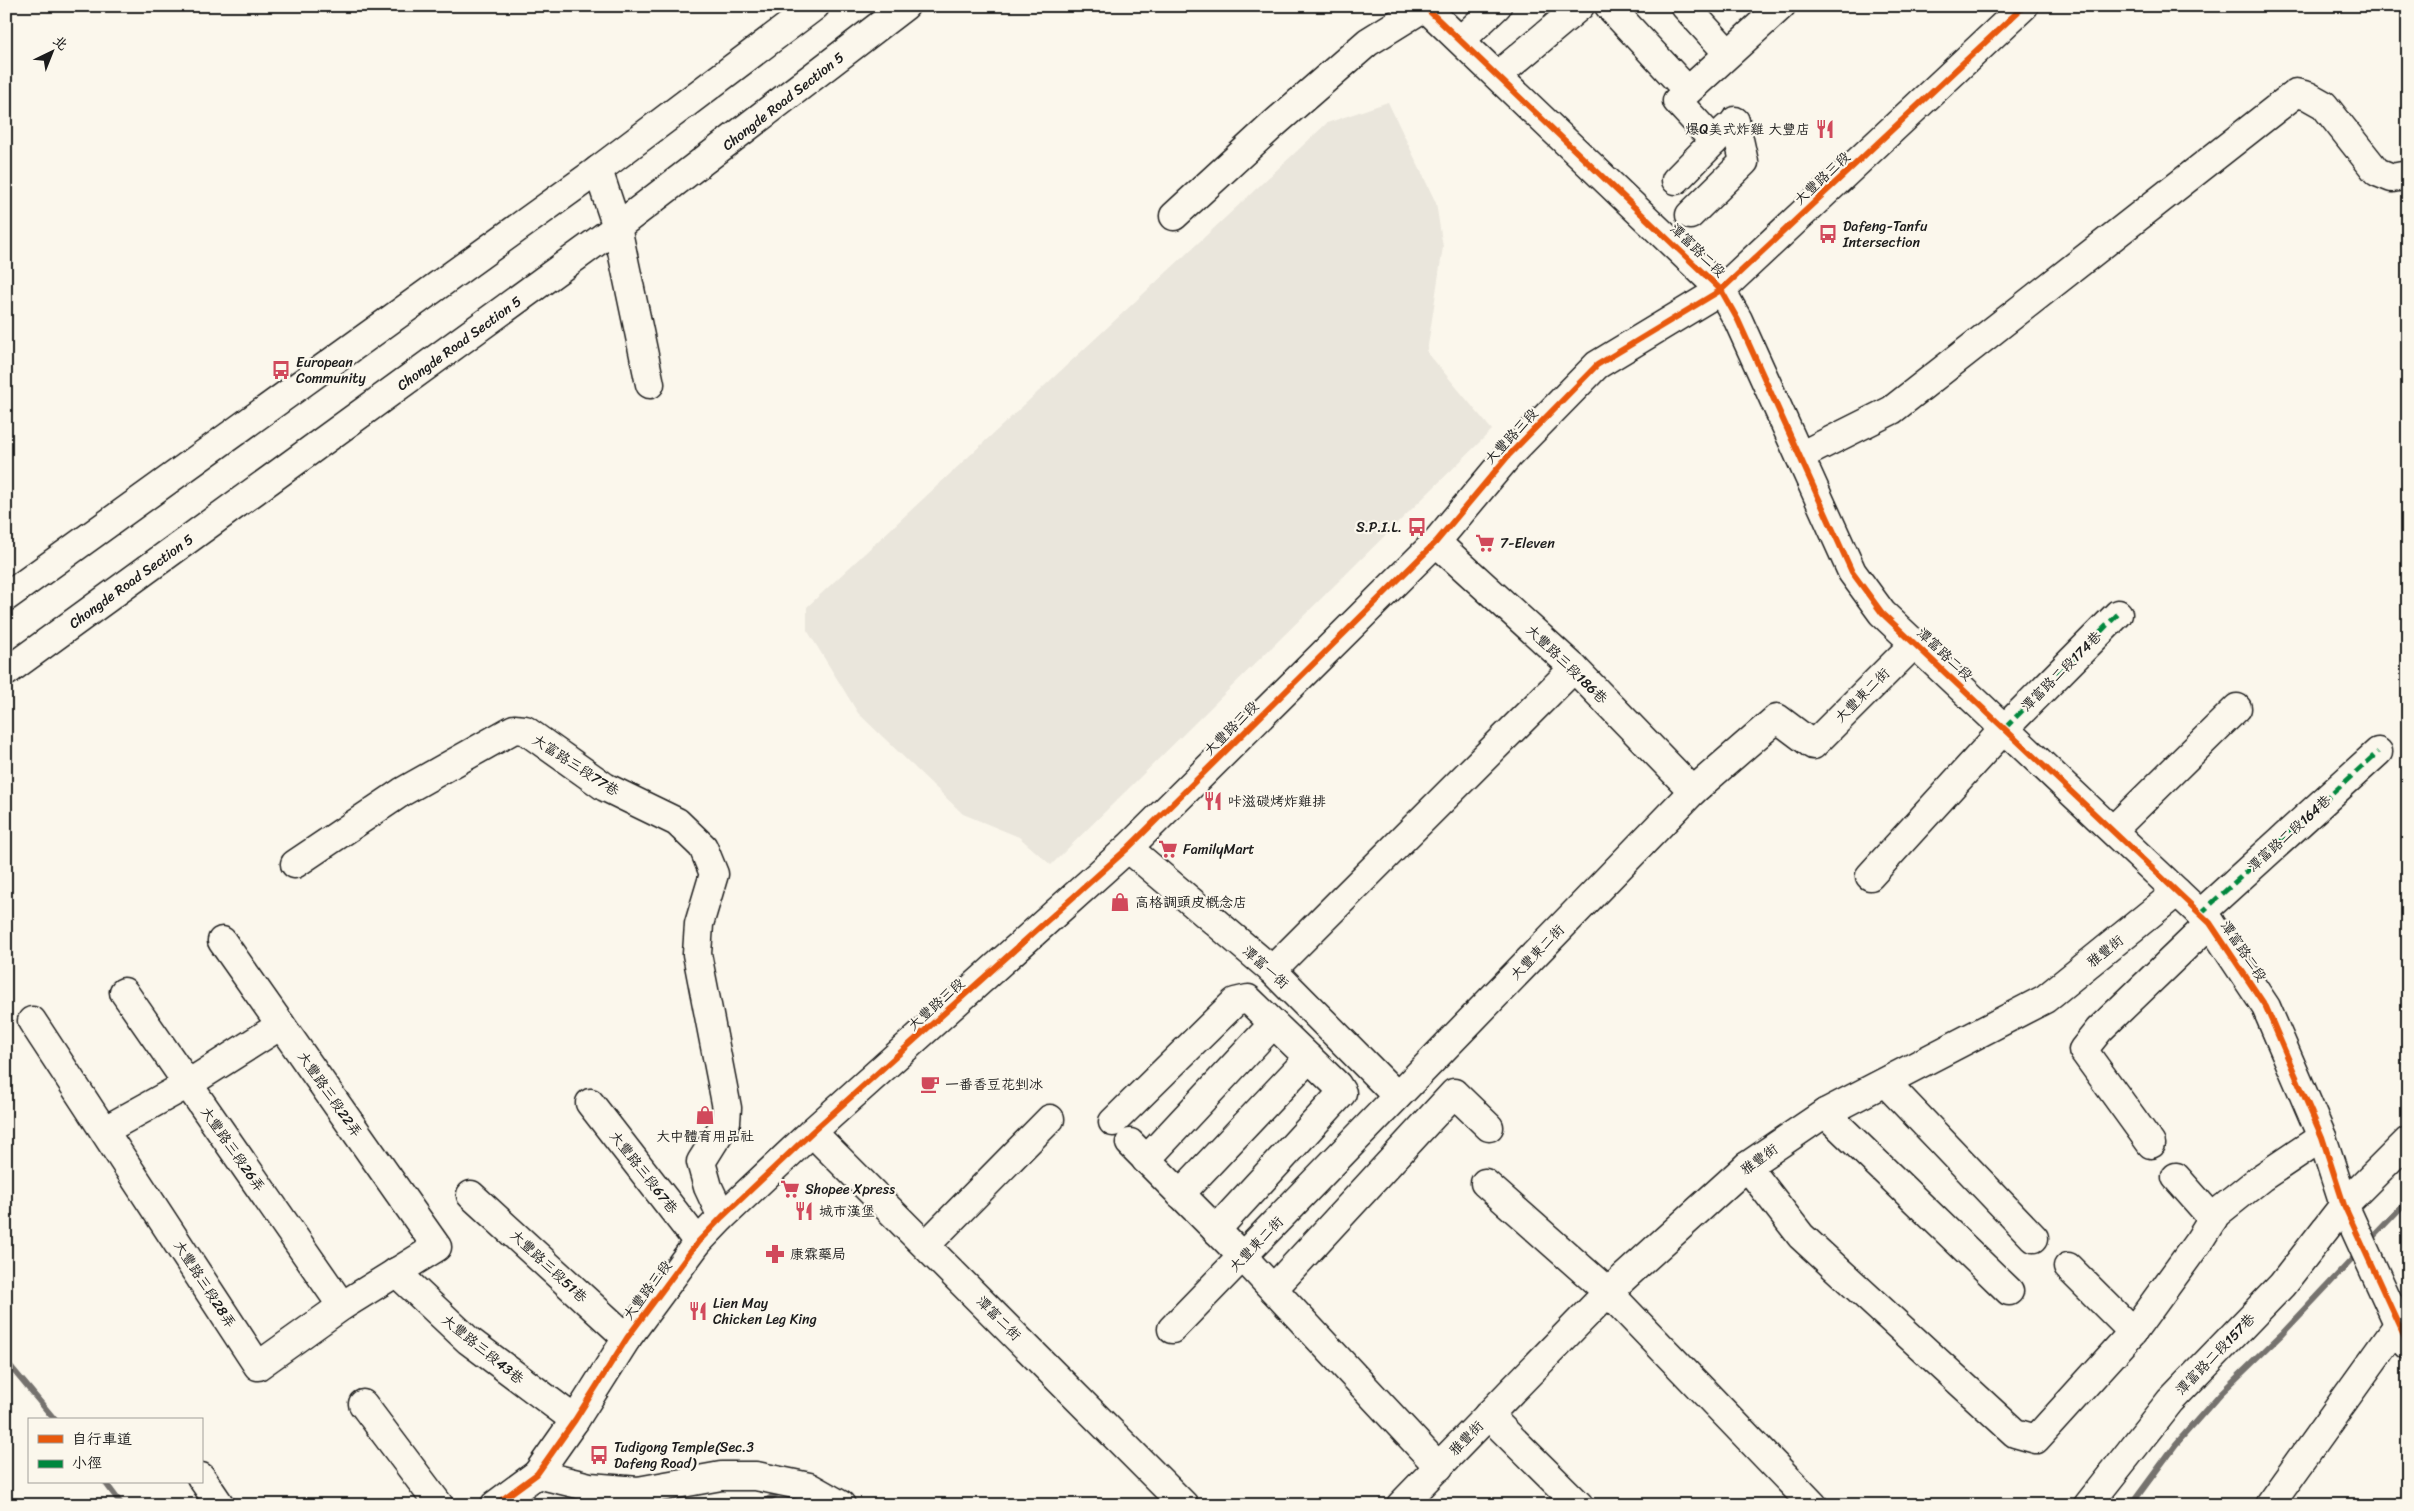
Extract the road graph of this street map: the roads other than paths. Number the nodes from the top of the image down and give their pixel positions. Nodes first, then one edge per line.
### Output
1 (815, 6) edge
2 (905, 6) edge
3 (1425, 6) edge
4 (1497, 6) edge
5 (1580, 6) edge
6 (1609, 6) edge
7 (1684, 6) edge
8 (1781, 6) edge
9 (2024, 6) edge
10 (1461, 40) junction
11 (1728, 53) junction
12 (1498, 75) junction
13 (1687, 90) junction
14 (1714, 141) junction
15 (598, 170) junction
16 (2408, 175) edge
17 (1676, 180) dead end
18 (1690, 215) dead end
19 (1174, 216) dead end
20 (618, 227) junction
21 (1721, 290) junction
22 (650, 384) dead end
23 (1800, 456) junction
24 (1436, 542) junction
25 (6, 597) edge
26 (2118, 614) dead end
27 (1915, 642) junction
28 (1574, 668) junction
29 (6, 672) edge
30 (2236, 708) dead end
31 (2005, 728) junction
32 (2378, 752) dead end
33 (1693, 791) junction
34 (2113, 830) junction
35 (1128, 848) junction
36 (295, 864) dead end
37 (1870, 876) dead end
38 (2178, 892) junction
39 (2205, 918) junction
40 (222, 941) dead end
41 (1272, 970) junction
42 (124, 992) dead end
43 (32, 1021) dead end
44 (1273, 1024) junction
45 (281, 1025) junction
46 (1309, 1058) junction
47 (1886, 1083) junction
48 (188, 1084) junction
49 (1396, 1096) junction
50 (590, 1103) dead end
51 (1825, 1113) junction
52 (1050, 1119) dead end
53 (1113, 1122) dead end
54 (1489, 1127) dead end
55 (105, 1130) junction
56 (812, 1132) junction
57 (2322, 1137) junction
58 (2408, 1141) edge
59 (2150, 1144) dead end
60 (1747, 1166) junction
61 (2176, 1177) dead end
62 (1485, 1183) dead end
63 (1180, 1194) junction
64 (471, 1195) dead end
65 (2344, 1205) junction
66 (722, 1217) junction
67 (2213, 1219) junction
68 (1216, 1230) junction
69 (2034, 1238) dead end
70 (698, 1242) junction
71 (926, 1245) junction
72 (437, 1247) joint
73 (1243, 1258) junction
74 (2068, 1267) dead end
75 (396, 1272) junction
76 (1273, 1289) junction
77 (2009, 1291) dead end
78 (1608, 1292) junction
79 (342, 1306) junction
80 (1172, 1329) dead end
81 (2133, 1332) junction
82 (2403, 1335) edge
83 (626, 1338) junction
84 (363, 1404) dead end
85 (1488, 1415) junction
86 (575, 1420) junction
87 (1438, 1467) junction
88 (537, 1474) junction
89 (202, 1478) edge
90 (220, 1505) edge
91 (439, 1505) edge
92 (496, 1505) edge
93 (841, 1505) edge
94 (1184, 1505) edge
95 (1401, 1505) edge
96 (1579, 1505) edge
97 (1813, 1505) edge
98 (2088, 1505) edge
99 (2270, 1505) edge

1 - 15 street
2 - 20 street, Chongde Road Section 5
3 - 10 street, 潭富路二段
3 - 19 street
4 - 10 street
5 - 12 street
6 - 13 street
7 - 11 street
8 - 11 street
9 - 21 street, 大豐路三段
10 - 12 street, 潭富路二段
11 - 13 street
12 - 21 street, 潭富路二段
13 - 14 street
14 - 17 street
14 - 18 street
15 - 20 street
15 - 25 street
16 - 23 street
20 - 22 street
20 - 29 street, Chongde Road Section 5
21 - 23 street, 潭富路二段
21 - 24 street, 大豐路三段
23 - 27 street, 潭富路二段
24 - 28 street, 大豐路三段186巷
24 - 35 street, 大豐路三段
26 - 31 street, 潭富路二段174巷
27 - 31 street, 潭富路二段
27 - 33 street, 大豐東二街
28 - 33 street, 大豐路三段186巷
28 - 41 street
30 - 34 street
31 - 34 street, 潭富路二段
31 - 37 street, 潭富路二段174巷
32 - 39 street, 潭富路二段164巷
33 - 49 street, 大豐東二街
34 - 38 street, 潭富路二段
35 - 41 street, 潭富一街
35 - 56 street, 大豐路三段
36 - 66 street, 大富路三段77巷
38 - 39 street, 潭富路二段
38 - 47 street, 雅豐街
39 - 57 street, 潭富路二段
39 - 59 street, 潭富路二段164巷
40 - 45 street, 大豐路三段22弄
41 - 49 street, 潭富一街
42 - 48 street, 大豐路三段26弄
43 - 55 street, 大豐路三段28弄
44 - 46 street
44 - 53 street
44 - 63 street
45 - 48 street
45 - 72 street, 大豐路三段22弄
46 - 63 street
46 - 68 street
47 - 51 street, 雅豐街
47 - 69 street
48 - 55 street
48 - 79 street, 大豐路三段26弄
49 - 73 street, 大豐東二街
50 - 70 street, 大豐路三段67巷
51 - 60 street, 雅豐街
51 - 77 street
52 - 71 street
54 - 76 street
55 - 79 street, 大豐路三段28弄
56 - 66 street, 大豐路三段
56 - 71 street, 潭富二街
57 - 65 street, 潭富路二段
57 - 67 street
58 - 65 street, 潭富路二段157巷
60 - 78 street, 雅豐街
60 - 81 street
61 - 67 street
62 - 78 street
63 - 68 street
64 - 83 street, 大豐路三段51巷
65 - 82 street, 潭富路二段
65 - 98 street, 潭富路二段157巷
66 - 70 street, 大豐路三段
67 - 81 street
68 - 73 street
70 - 83 street, 大豐路三段
71 - 94 street, 潭富二街
72 - 75 street, 大豐路三段28弄
73 - 76 street
73 - 80 street, 大豐東二街
74 - 81 street
75 - 79 street, 大豐路三段28弄
75 - 86 street, 大豐路三段43巷
76 - 87 street
78 - 85 street, 雅豐街
78 - 97 street
82 - 99 street
83 - 86 street, 大豐路三段
84 - 91 street
85 - 87 street, 雅豐街
85 - 96 street
86 - 88 street, 大豐路三段
87 - 95 street, 雅豐街
88 - 92 street, 大豐路三段
88 - 93 street
89 - 90 street

